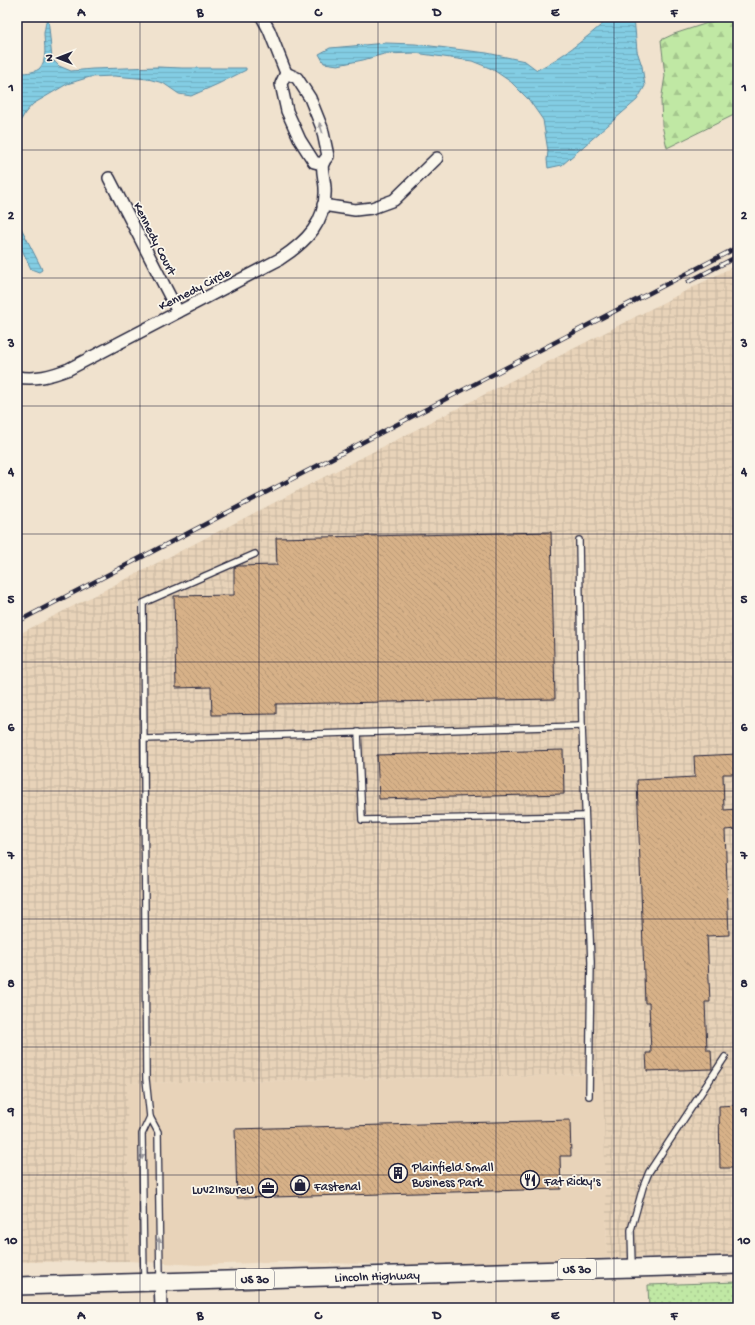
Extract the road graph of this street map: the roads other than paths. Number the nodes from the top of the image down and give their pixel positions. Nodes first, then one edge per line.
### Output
1 (262, 17) edge
2 (286, 73) junction
3 (437, 158) dead end
4 (322, 164) junction
5 (109, 178) dead end
6 (324, 205) junction
7 (178, 312) junction
8 (17, 377) edge
9 (579, 540) dead end
10 (255, 554) dead end
11 (582, 726) junction
12 (358, 732) junction
13 (144, 739) junction
14 (585, 816) junction
15 (725, 1057) dead end
16 (589, 1096) dead end
17 (150, 1117) junction
18 (738, 1265) edge
19 (633, 1268) junction
20 (152, 1282) junction
21 (17, 1286) edge
22 (161, 1308) edge

1 - 2 street
2 - 4 street
4 -> 2 street, Kennedy Circle
3 - 6 street
4 - 6 street, Kennedy Circle
5 - 7 street, Kennedy Court
6 - 7 street, Kennedy Circle
7 - 8 street, Kennedy Circle
9 - 11 lane
10 - 13 lane
11 - 12 lane
11 - 14 lane
12 - 13 lane
12 - 14 lane
13 - 17 lane
14 - 16 lane
15 - 19 lane
20 -> 17 lane
17 -> 20 lane
18 - 19 main road, Lincoln Highway / US 30
19 - 20 main road, Lincoln Highway / US 30
20 - 21 main road, Lincoln Highway / US 30
20 - 22 street

